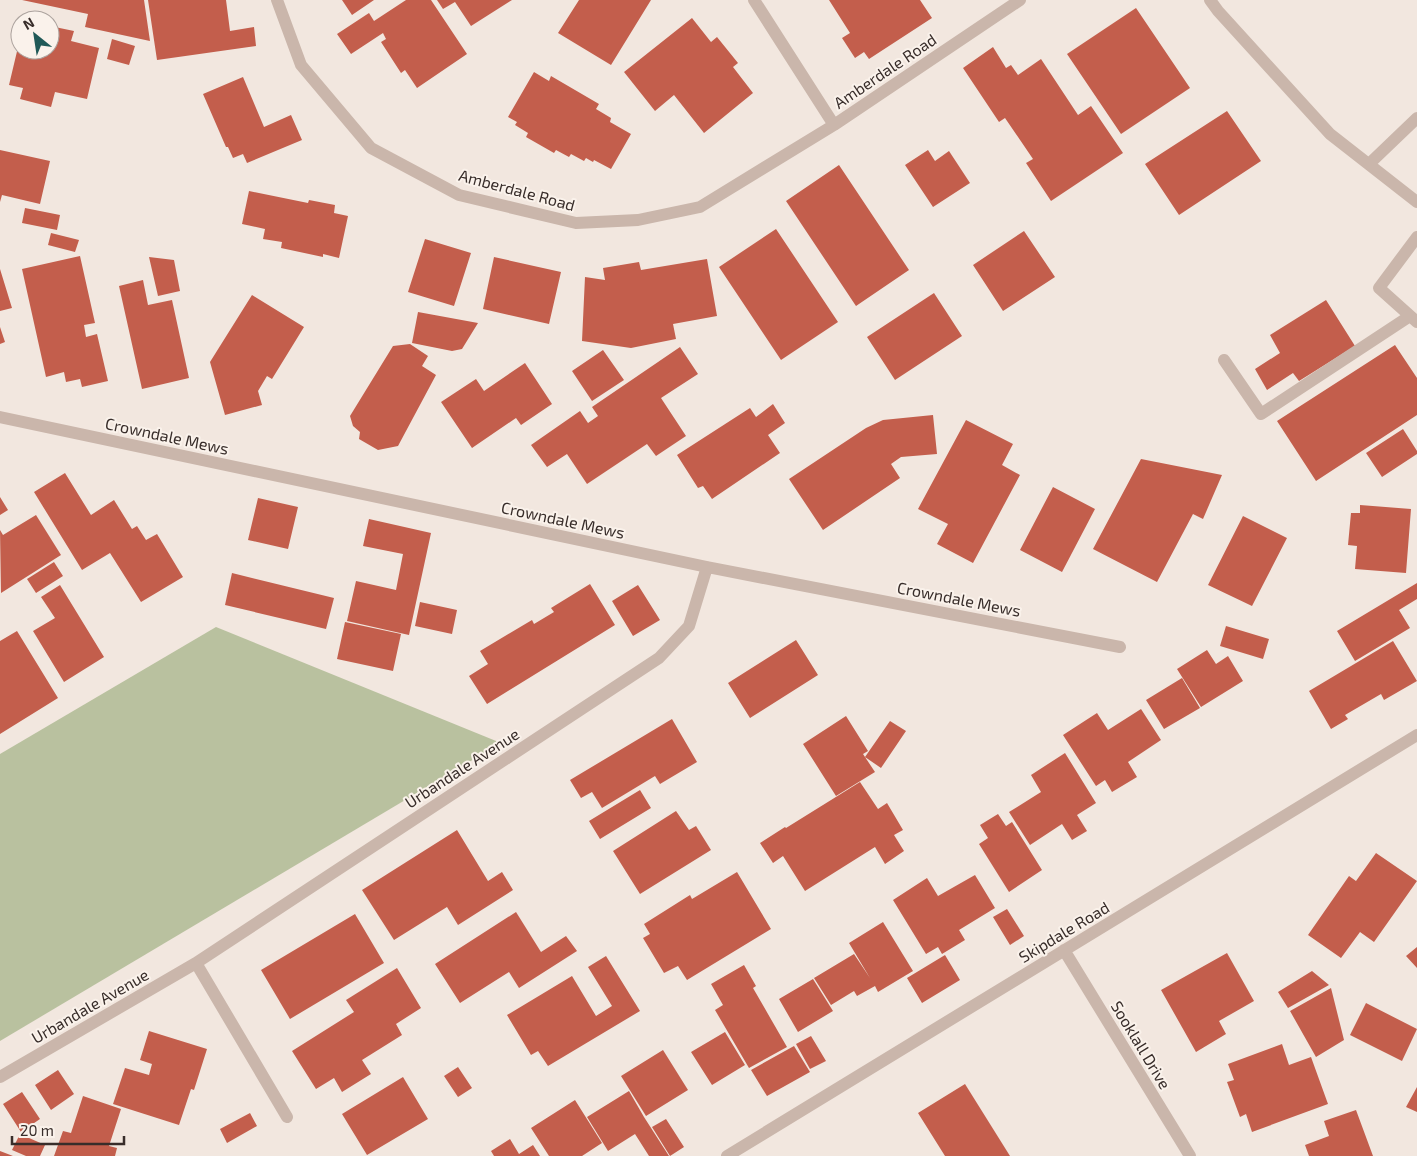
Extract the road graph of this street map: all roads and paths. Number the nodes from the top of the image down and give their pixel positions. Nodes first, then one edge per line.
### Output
1 (277, 0) edge
2 (754, 0) edge
3 (1020, 0) edge
4 (1210, 0) edge
5 (1417, 118) edge
6 (834, 125) junction
7 (1369, 164) junction
8 (1417, 202) edge
9 (1417, 237) edge
10 (1412, 317) edge
11 (1224, 360) dead end
12 (0, 417) edge
13 (707, 568) junction
14 (1120, 647) dead end
15 (1417, 735) edge
16 (1064, 950) junction
17 (196, 963) junction
18 (0, 1077) edge
19 (287, 1117) dead end
20 (728, 1156) edge
21 (1190, 1156) edge

1 - 6 street, Amberdale Road
2 - 6 street
3 - 6 street, Amberdale Road
4 - 7 street
5 - 7 street
7 - 8 street
9 - 10 street
10 - 11 street
12 - 13 street, Crowndale Mews
13 - 14 street, Crowndale Mews
13 - 17 street, Urbandale Avenue
15 - 16 street, Skipdale Road
16 - 20 street, Skipdale Road
16 - 21 street, Sooklall Drive
17 - 18 street, Urbandale Avenue
17 - 19 street

